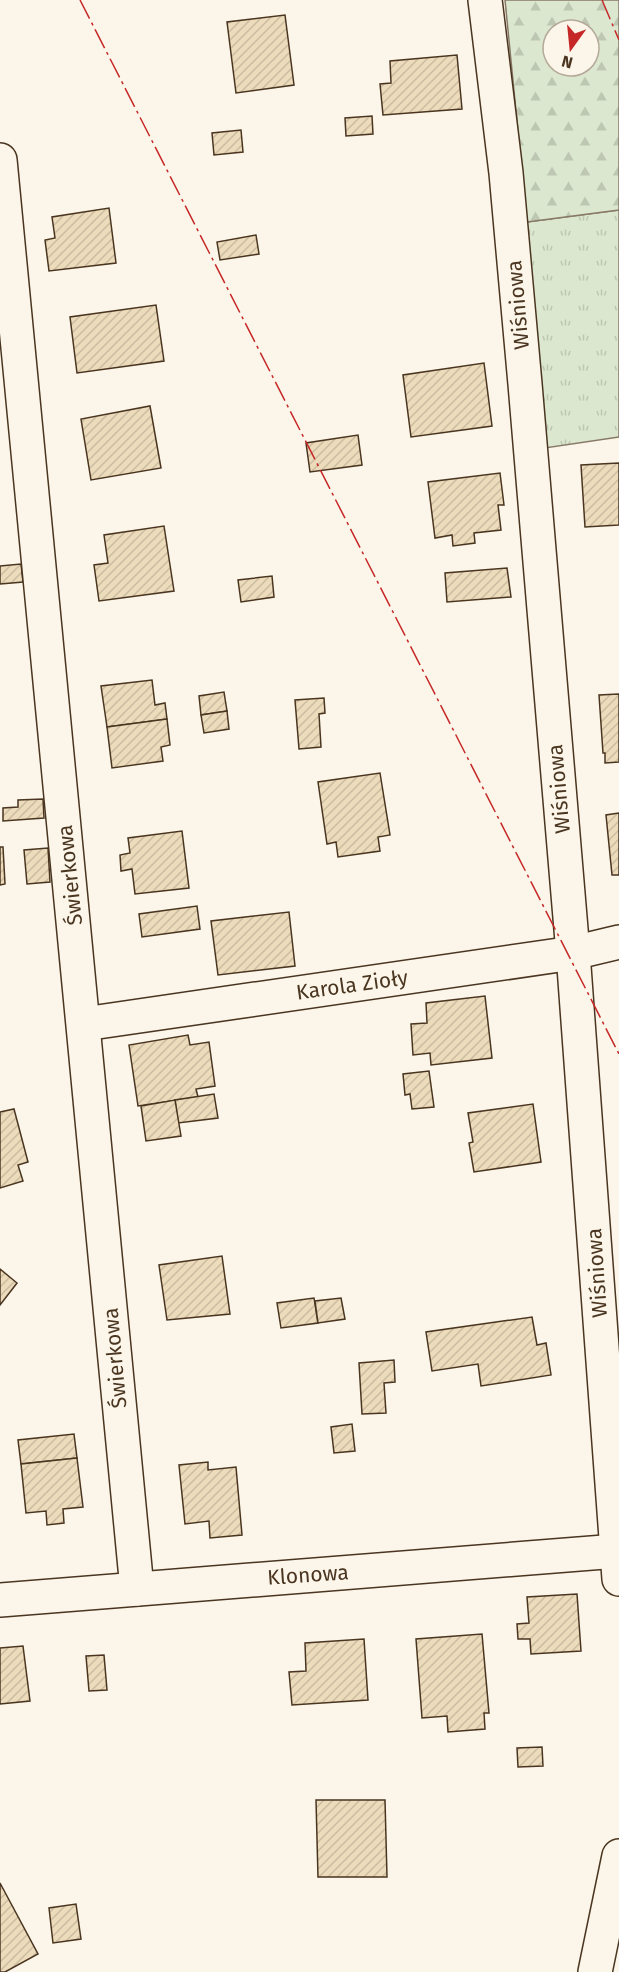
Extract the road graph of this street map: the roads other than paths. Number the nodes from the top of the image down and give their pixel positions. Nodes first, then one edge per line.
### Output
1 (485, 0) edge
2 (0, 160) edge
3 (619, 942) edge
4 (573, 953) junction
5 (84, 1024) junction
6 (618, 1565) edge
7 (137, 1589) junction
8 (0, 1600) edge
9 (619, 1856) edge
10 (595, 1972) edge

1 - 4 street, Wiśniowa
2 - 5 street, Świerkowa
3 - 4 street, Karola Zioły
4 - 5 street, Karola Zioły
4 - 6 street, Wiśniowa
5 - 7 street, Świerkowa
6 - 7 street, Klonowa
7 - 8 street, Klonowa
9 - 10 street

